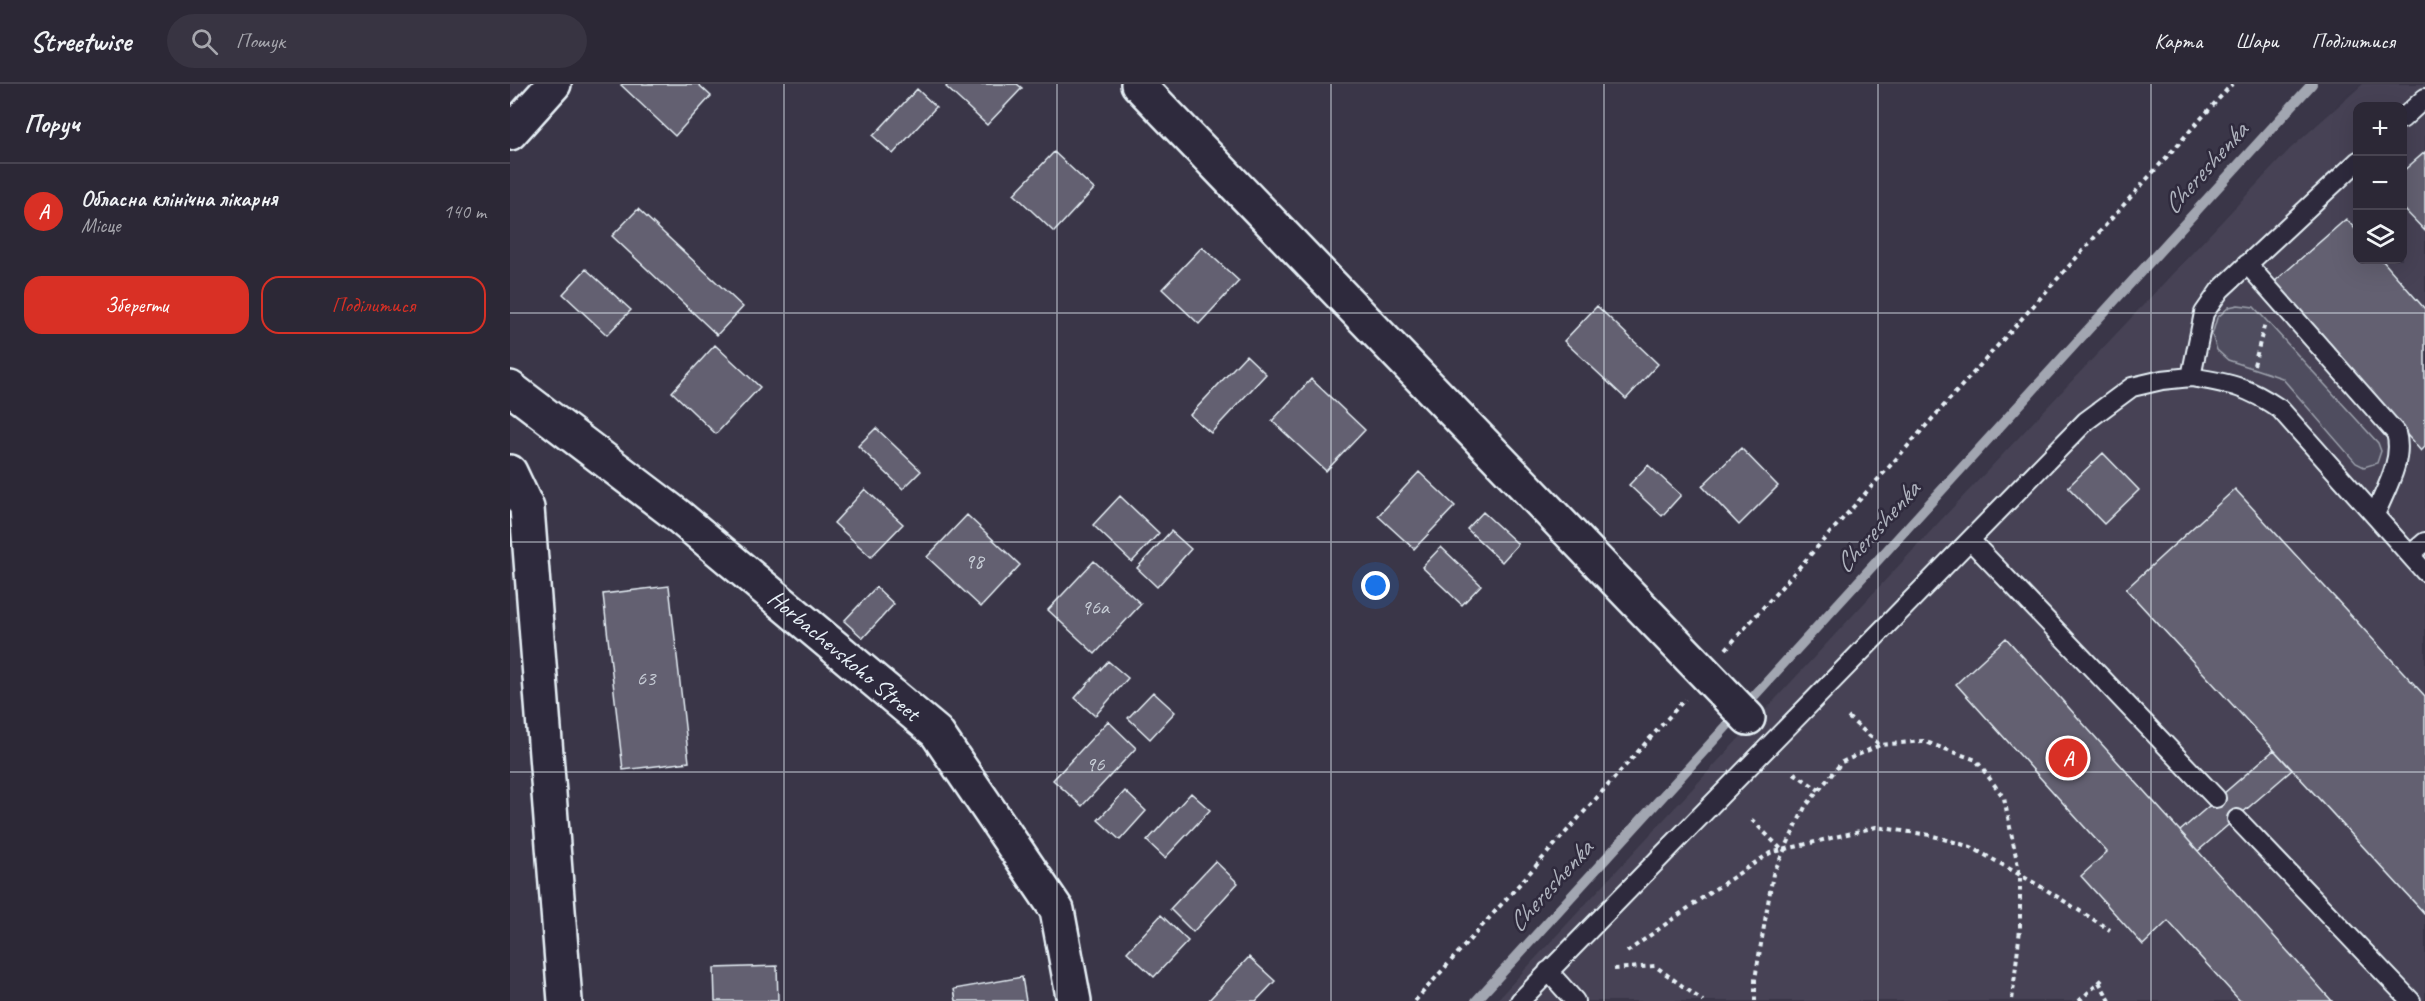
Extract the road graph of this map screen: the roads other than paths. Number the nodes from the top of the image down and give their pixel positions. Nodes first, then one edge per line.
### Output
1 (554, 84) edge
2 (1138, 84) edge
3 (2425, 98) edge
4 (2407, 115) edge
5 (510, 133) edge
6 (2353, 166) edge
7 (2247, 264) junction
8 (2191, 377) junction
9 (510, 388) edge
10 (510, 472) edge
11 (2375, 515) junction
12 (1970, 540) junction
13 (2425, 542) edge
14 (2410, 555) junction
15 (2425, 572) edge
16 (1748, 718) dead end
17 (2216, 798) dead end
18 (2237, 819) dead end
19 (1548, 971) junction
20 (565, 1001) edge
21 (1074, 1001) edge
22 (1520, 1001) edge
23 (1575, 1001) edge
24 (2411, 1001) edge

1 - 5 street
2 - 16 street
3 - 4 lane
6 - 7 lane
7 - 8 lane
7 - 11 lane
8 - 11 lane
8 - 12 lane
9 - 21 street, Horbachevskoho Street
10 - 20 street
11 - 14 lane
12 - 17 lane
12 - 19 lane
13 - 14 lane
14 - 15 lane
18 - 24 lane
19 - 22 lane
19 - 23 lane

